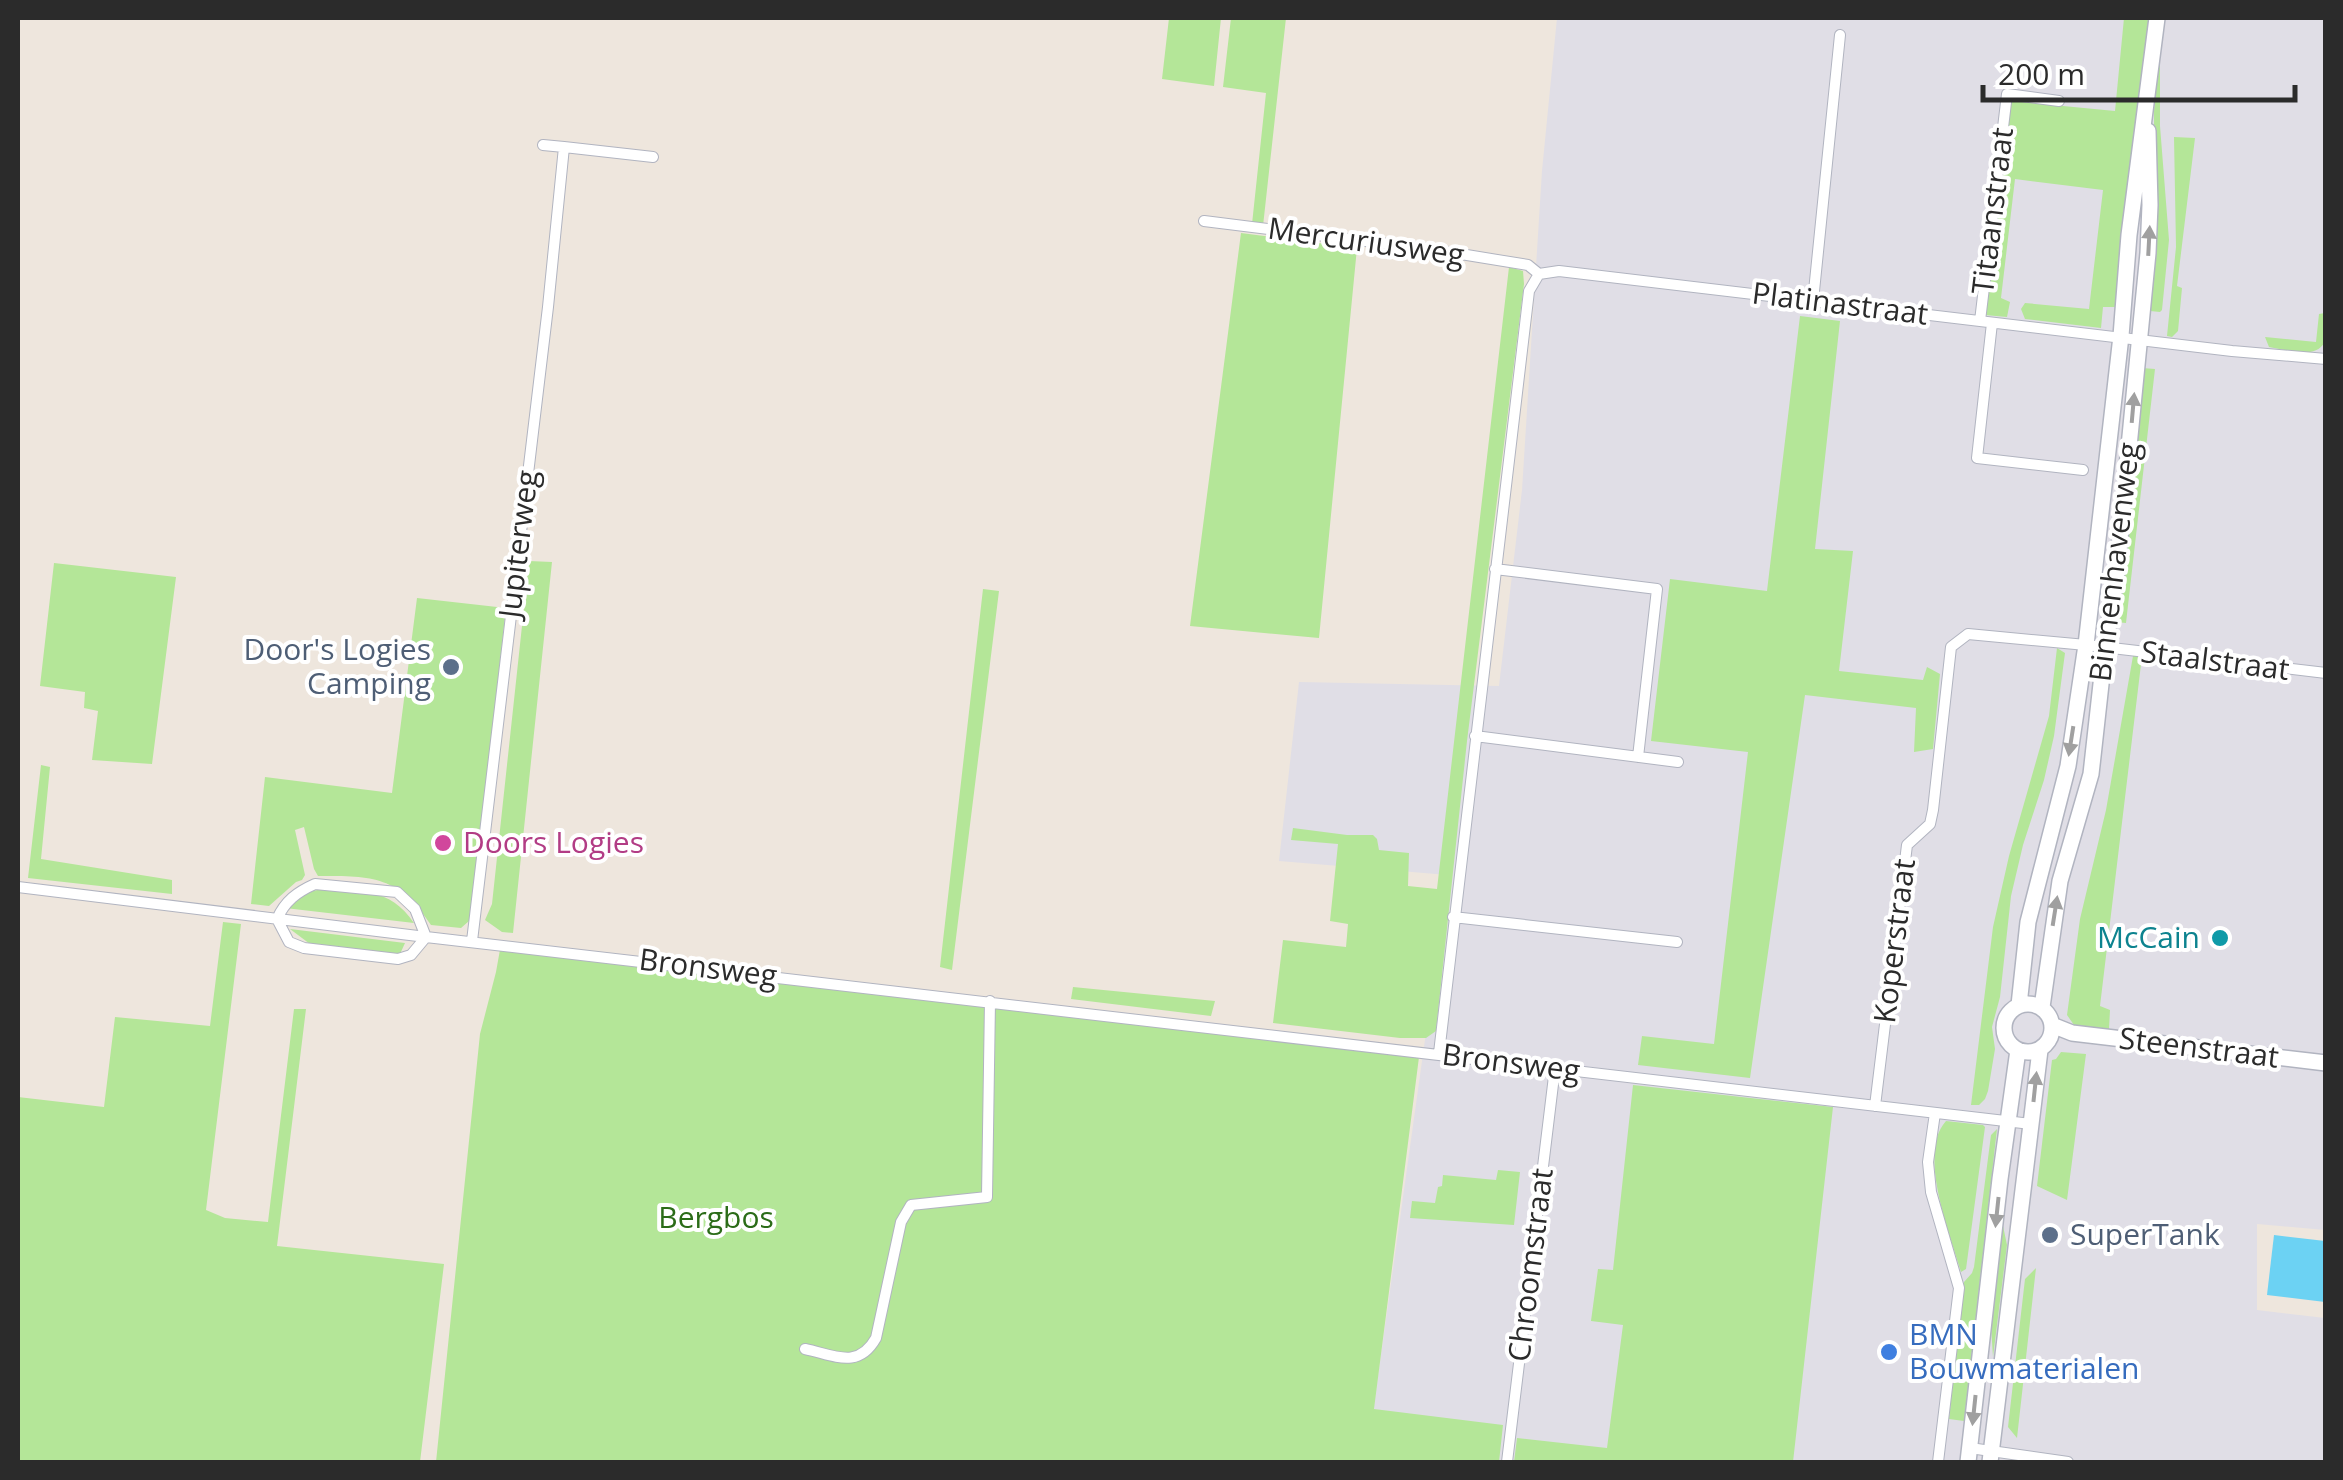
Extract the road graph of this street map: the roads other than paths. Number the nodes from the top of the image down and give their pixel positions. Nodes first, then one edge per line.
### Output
1 (2157, 18) edge
2 (1840, 35) dead end
3 (2059, 101) dead end
4 (2146, 112) junction
5 (543, 145) dead end
6 (564, 147) junction
7 (654, 158) dead end
8 (1204, 221) dead end
9 (1539, 274) junction
10 (1813, 300) junction
11 (1986, 322) junction
12 (2122, 336) junction
13 (2140, 338) junction
14 (2326, 359) edge
15 (2083, 470) dead end
16 (1495, 570) junction
17 (2086, 645) junction
18 (2105, 648) junction
19 (2326, 673) edge
20 (1474, 736) junction
21 (1638, 757) junction
22 (1678, 762) dead end
23 (18, 887) edge
24 (1454, 918) junction
25 (277, 919) junction
26 (426, 937) junction
27 (472, 940) junction
28 (1677, 942) dead end
29 (990, 1001) junction
30 (2019, 1005) junction
31 (2042, 1008) junction
32 (2047, 1038) junction
33 (2018, 1050) junction
34 (1439, 1054) junction
35 (2326, 1064) edge
36 (1555, 1068) junction
37 (1875, 1106) junction
38 (1935, 1113) junction
39 (2008, 1121) junction
40 (2031, 1124) junction
41 (804, 1348) dead end
42 (1969, 1455) edge
43 (1990, 1457) edge
44 (1508, 1462) edge
45 (1938, 1462) edge
46 (2068, 1462) edge

1 - 4 main road, Binnenhavenweg
2 - 10 street
3 - 11 street, Titaanstraat
4 - 12 main road, Binnenhavenweg
13 -> 4 main road, Binnenhavenweg
5 - 6 street
6 - 7 street
6 - 27 street, Jupiterweg
8 - 9 street, Mercuriusweg
9 - 10 street, Platinastraat
9 - 16 street
10 - 11 street, Platinastraat
11 - 12 street, Platinastraat
11 - 15 street, Titaanstraat
12 - 13 street, Platinastraat
12 - 17 main road, Binnenhavenweg
13 - 14 street, Platinastraat
18 -> 13 main road, Binnenhavenweg
16 - 20 street
16 - 21 street
17 - 18 street, Koperstraat
17 -> 30 main road, Binnenhavenweg
17 - 37 street, Koperstraat
18 - 19 street, Staalstraat
31 -> 18 main road, Binnenhavenweg
20 - 21 street
20 - 24 street
21 - 22 street
23 - 25 street, Bronsweg
24 - 28 street
24 - 34 street
25 - 26 street, Bronsweg
25 - 26 street
25 - 26 street
26 - 27 street, Bronsweg
27 - 29 street, Bronsweg
29 - 34 street, Bronsweg
29 - 41 street
30 - 31 main road
30 - 33 main road
31 - 32 main road
32 - 33 main road
32 - 35 main road, Steenstraat
40 -> 32 main road
33 - 39 main road
34 - 36 street, Bronsweg
36 - 37 street, Bronsweg
36 - 44 street, Chroomstraat
37 - 38 street, Bronsweg
38 - 39 street, Bronsweg
38 - 45 street
39 - 40 street, Bronsweg
39 -> 42 main road
40 - 43 main road
42 - 43 street
43 - 46 street

